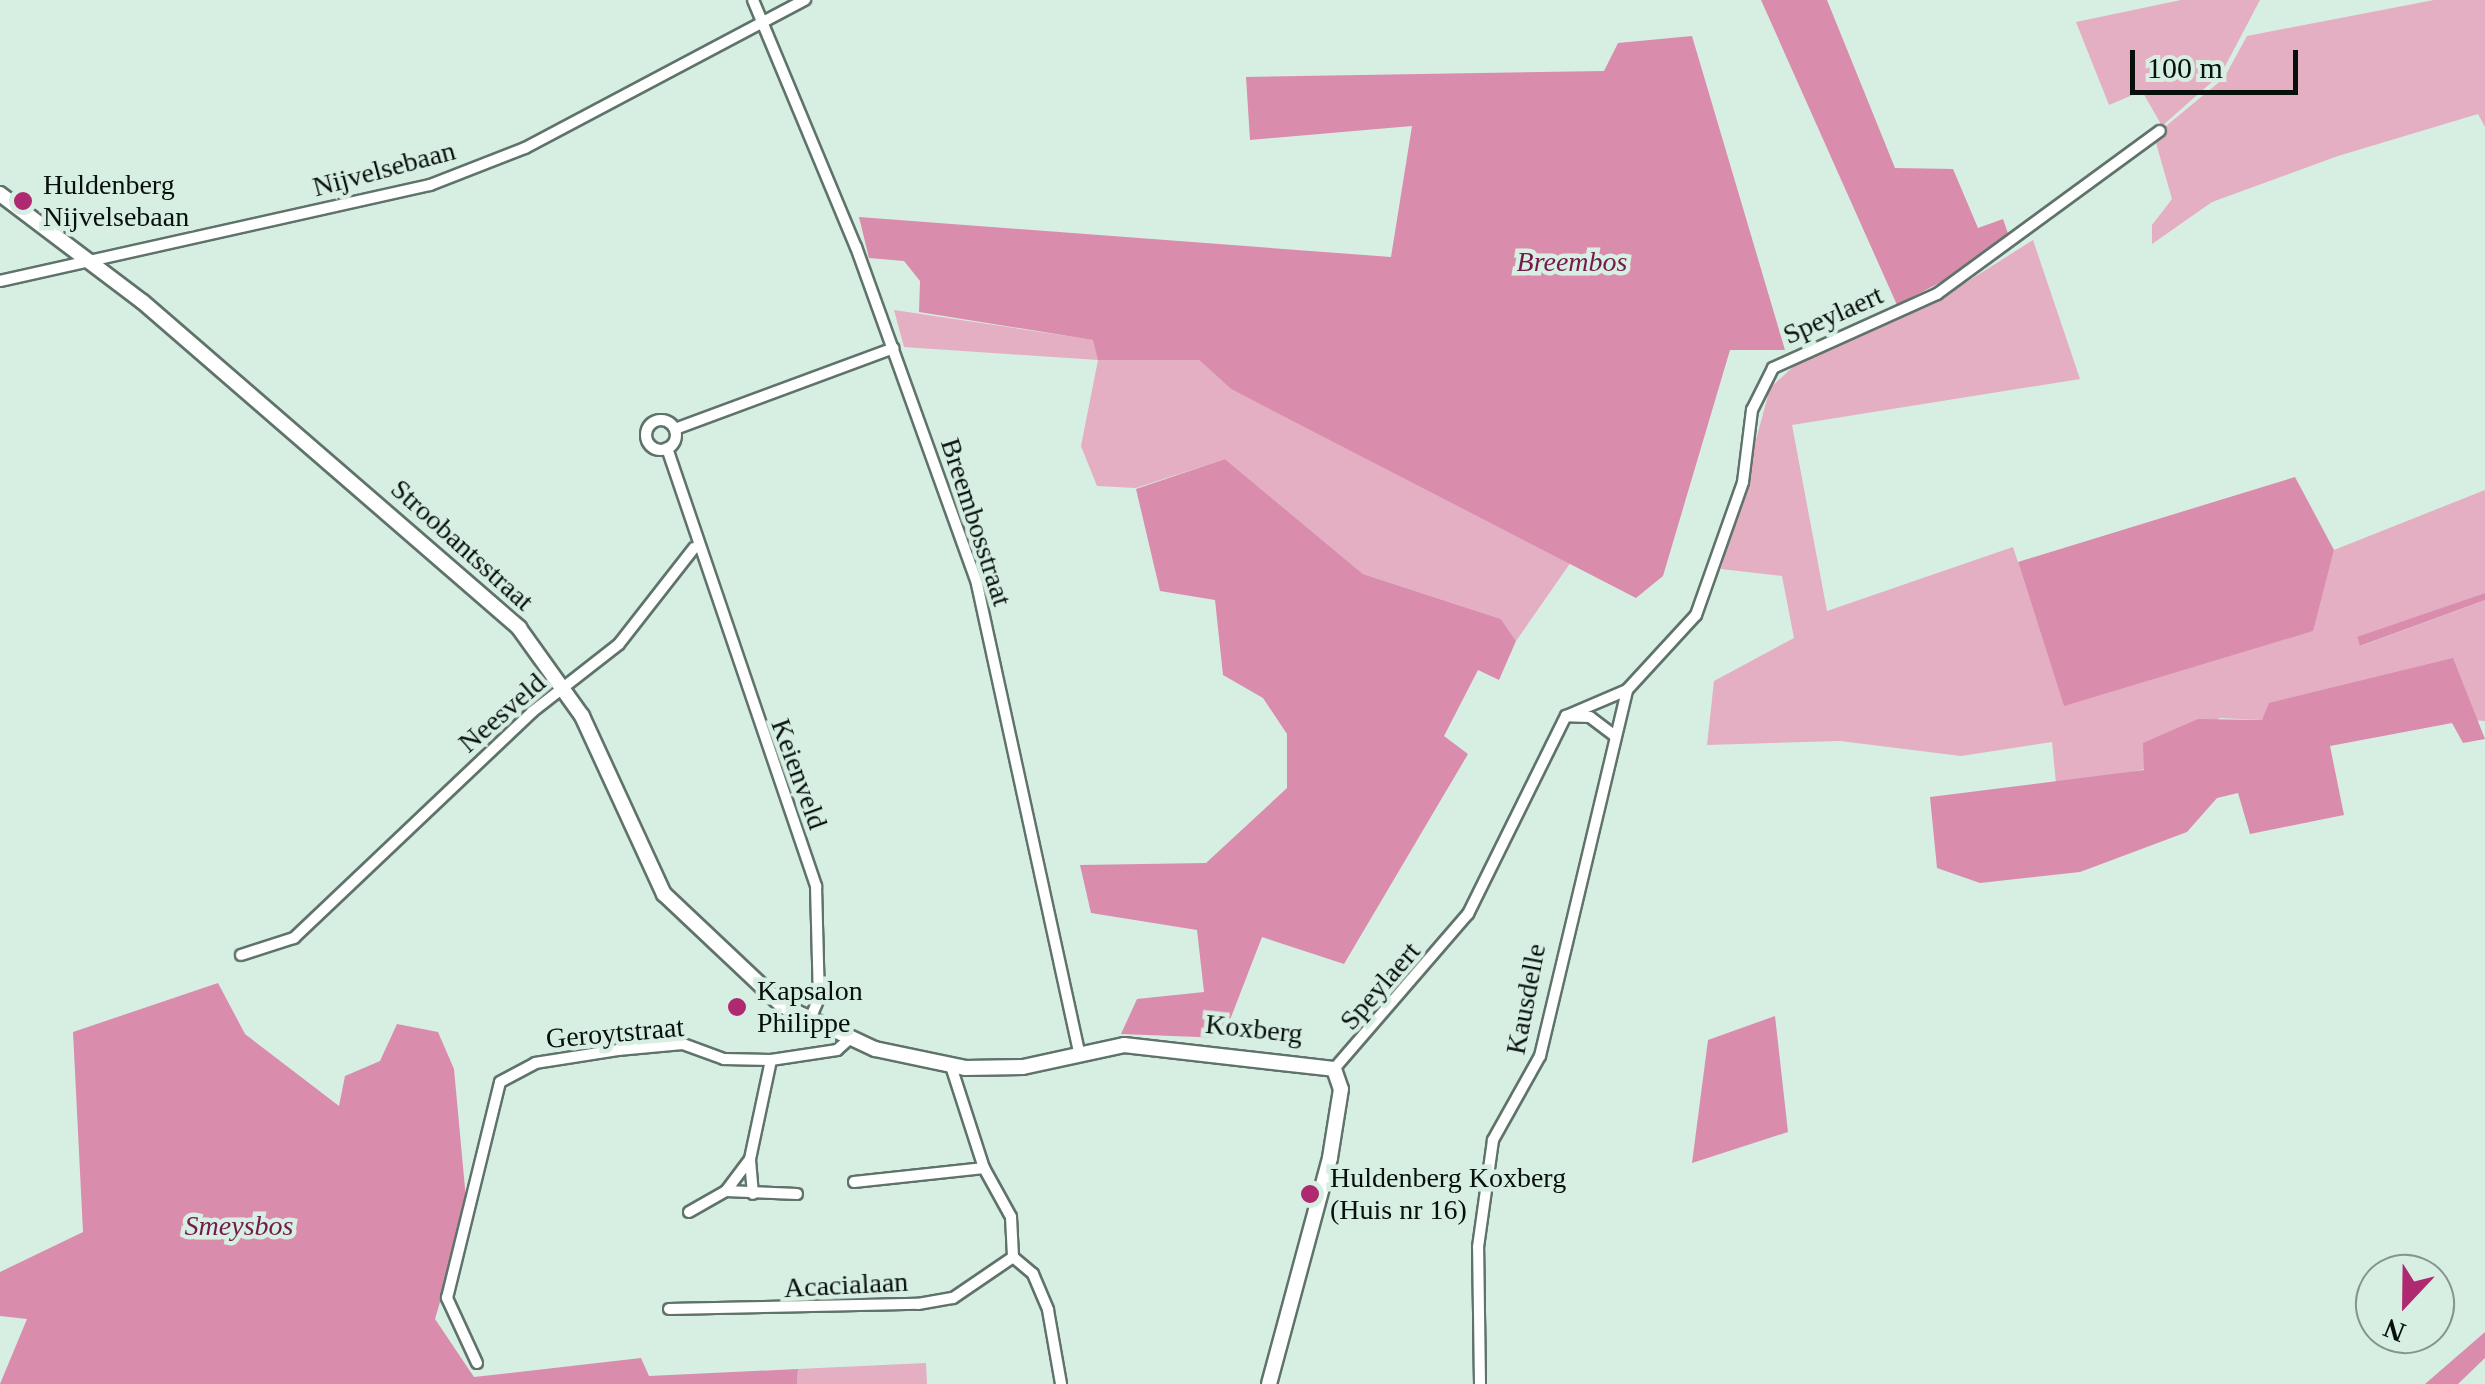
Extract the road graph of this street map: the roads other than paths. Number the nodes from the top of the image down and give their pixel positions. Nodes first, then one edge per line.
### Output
1 (754, 0) edge
2 (805, 0) edge
3 (763, 29) junction
4 (2160, 132) dead end
5 (0, 194) edge
6 (89, 260) junction
7 (0, 280) edge
8 (894, 348) junction
9 (675, 429) junction
10 (668, 448) junction
11 (694, 548) junction
12 (564, 688) junction
13 (1627, 690) junction
14 (1566, 716) junction
15 (1615, 736) junction
16 (241, 955) dead end
17 (810, 1021) junction
18 (848, 1040) junction
19 (1079, 1051) junction
20 (771, 1060) junction
21 (950, 1066) junction
22 (1334, 1069) junction
23 (750, 1159) junction
24 (984, 1168) junction
25 (854, 1182) dead end
26 (726, 1191) junction
27 (753, 1194) junction
28 (798, 1194) dead end
29 (689, 1212) dead end
30 (1013, 1257) junction
31 (669, 1309) dead end
32 (477, 1363) dead end
33 (1061, 1384) edge
34 (1268, 1384) edge
35 (1480, 1384) edge

1 - 3 street, Breembosstraat
2 - 3 street, Nijvelsebaan
3 - 6 street, Nijvelsebaan
3 - 8 street, Breembosstraat
4 - 13 street, Speylaert
5 - 6 street, Stroobantsstraat
6 - 7 street, Nijvelsebaan
6 - 12 street, Stroobantsstraat
8 - 9 street
8 - 19 street, Breembosstraat
9 - 10 street
9 - 10 street
10 - 11 street
11 - 12 street, Neesveld
11 - 17 street, Keienveld
12 - 16 street, Neesveld
12 - 17 street, Stroobantsstraat
13 - 14 street, Speylaert
13 - 15 street, Speylaert
14 - 15 street
14 - 22 street, Speylaert
15 - 35 street, Kausdelle
17 - 18 street, Stroobantsstraat
18 - 20 street, Geroytstraat
18 - 21 street, Koxberg
19 - 21 street, Koxberg
19 - 22 street, Koxberg
20 - 23 street
20 - 32 street, Geroytstraat
21 - 24 street
22 - 34 street, Koxberg
23 - 26 street
23 - 27 street
24 - 25 street
24 - 30 street
26 - 27 street
26 - 29 street
27 - 28 street
30 - 31 street, Acacialaan
30 - 33 street

